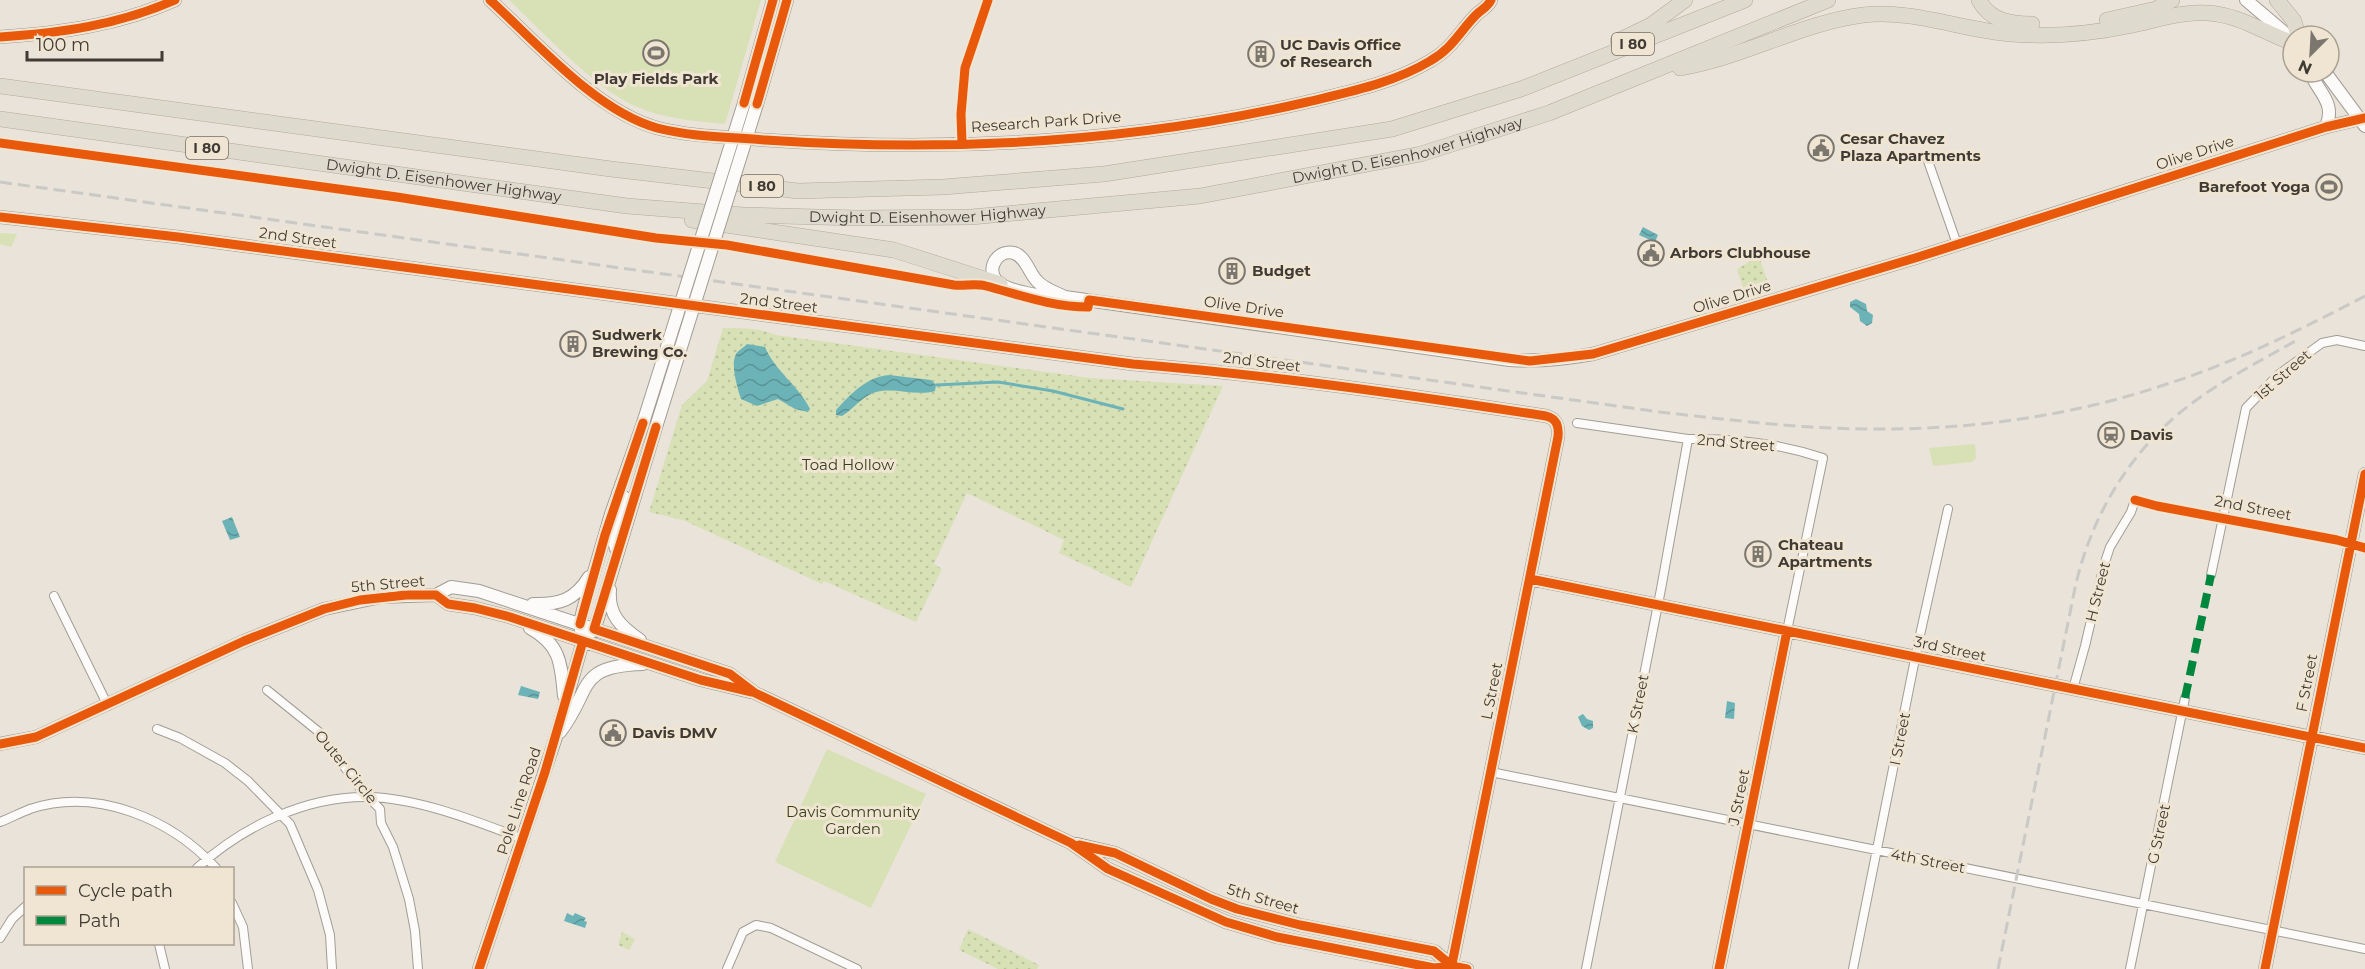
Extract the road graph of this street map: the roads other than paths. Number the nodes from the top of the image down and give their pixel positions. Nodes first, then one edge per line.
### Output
1 (175, 0) edge
2 (490, 0) edge
3 (773, 0) edge
4 (787, 0) edge
5 (988, 0) edge
6 (1477, 0) edge
7 (1491, 0) edge
8 (1685, 0) edge
9 (1745, 0) edge
10 (1828, 0) edge
11 (1979, 0) edge
12 (2172, 0) edge
13 (2246, 0) edge
14 (2277, 0) edge
15 (1476, 15) junction
16 (2296, 24) edge
17 (2281, 31) edge
18 (0, 37) edge
19 (2281, 38) edge
20 (1653, 72) junction
21 (2317, 84) edge
22 (2335, 84) edge
23 (0, 86) edge
24 (1521, 89) junction
25 (0, 119) edge
26 (2364, 121) edge
27 (2326, 127) junction
28 (962, 143) junction
29 (1928, 158) dead end
30 (627, 206) junction
31 (0, 218) edge
32 (1957, 244) junction
33 (1000, 284) junction
34 (1065, 297) junction
35 (2365, 346) edge
36 (1554, 419) joint
37 (1577, 423) dead end
38 (1688, 439) junction
39 (1823, 458) joint
40 (2365, 474) edge
41 (618, 493) junction
42 (2135, 500) joint
43 (1948, 509) dead end
44 (2222, 518) junction
45 (2351, 544) junction
46 (2365, 548) edge
47 (618, 552) junction
48 (595, 566) junction
49 (612, 570) junction
50 (2211, 575) dead end
51 (1530, 579) junction
52 (436, 595) junction
53 (54, 596) dead end
54 (518, 603) junction
55 (1657, 604) junction
56 (510, 617) junction
57 (580, 624) junction
58 (594, 629) junction
59 (1787, 631) junction
60 (583, 641) junction
61 (651, 648) junction
62 (1916, 657) junction
63 (654, 664) junction
64 (2073, 689) junction
65 (267, 690) dead end
66 (755, 693) junction
67 (564, 704) junction
68 (2184, 705) junction
69 (108, 706) junction
70 (157, 729) dead end
71 (556, 737) junction
72 (2312, 737) junction
73 (0, 744) edge
74 (2365, 748) edge
75 (1491, 772) junction
76 (368, 797) junction
77 (1619, 799) junction
78 (280, 815) junction
79 (0, 822) edge
80 (1749, 825) junction
81 (523, 839) junction
82 (1877, 851) junction
83 (206, 860) junction
84 (198, 867) edge
85 (215, 867) edge
86 (2143, 904) junction
87 (234, 907) edge
88 (24, 908) edge
89 (2273, 931) junction
90 (0, 938) edge
91 (159, 945) edge
92 (2365, 949) edge
93 (1451, 968) edge
94 (165, 969) edge
95 (248, 969) edge
96 (332, 969) edge
97 (418, 969) edge
98 (479, 969) edge
99 (727, 969) edge
100 (857, 969) edge
101 (1467, 969) edge
102 (1586, 969) edge
103 (1719, 969) edge
104 (1853, 969) edge
105 (2130, 969) edge
106 (2265, 969) edge

1 - 18 street
2 - 28 street, Research Park Drive
3 - 41 street, Pole Line Road, bridge
4 - 47 street, Pole Line Road, bridge
5 - 28 street
6 - 15 street
7 - 15 street, Research Park Drive
8 - 24 highway
9 - 24 highway, Dwight D. Eisenhower Highway / I 80
10 - 20 highway, Dwight D. Eisenhower Highway / I 80
11 - 12 highway
13 - 17 street
14 - 16 highway
15 - 28 street, Research Park Drive
19 - 20 highway
20 - 30 highway, Dwight D. Eisenhower Highway / I 80
21 - 27 street
22 - 26 street
23 - 24 highway, Dwight D. Eisenhower Highway / I 80
25 - 30 highway, Dwight D. Eisenhower Highway / I 80
26 - 27 street, Olive Drive
27 - 32 street, Olive Drive
29 - 32 street
30 - 33 highway
31 - 36 street, 2nd Street
32 - 34 street, Olive Drive
33 - 34 street, Olive Drive
33 - 34 street, Olive Drive
35 - 44 street, 1st Street
36 - 51 street, L Street
37 - 38 street, 2nd Street
38 - 39 street, 2nd Street
38 - 55 street, K Street
39 - 59 street, J Street
40 - 45 street, F Street
41 - 47 street
41 - 48 street, Pole Line Road
42 - 44 street, 2nd Street
42 - 64 street, H Street
43 - 62 street, I Street
44 - 45 street, 2nd Street
44 - 50 street
45 - 46 street, 2nd Street
45 - 72 street, F Street
47 - 49 street, Pole Line Road
48 - 54 street
48 - 57 street, Pole Line Road
49 - 58 street, Pole Line Road
49 - 61 street
51 - 55 street, 3rd Street
51 - 75 street, L Street
52 - 54 street, 5th Street
52 - 56 street, 5th Street
52 - 69 street, 5th Street
53 - 69 street
54 - 57 street, 5th Street
55 - 59 street, 3rd Street
55 - 77 street, K Street
56 - 60 street, 5th Street
56 - 67 street
57 - 58 street, 5th Street
57 - 60 street, Pole Line Road
58 - 60 street, Pole Line Road
58 - 61 street, 5th Street
59 - 62 street, 3rd Street
59 - 80 street, J Street
60 - 63 street, 5th Street
60 - 67 street, Pole Line Road
61 - 66 street, 5th Street
62 - 64 street, 3rd Street
62 - 82 street, I Street
63 - 66 street, 5th Street
63 - 71 street
64 - 68 street, 3rd Street
65 - 76 street, Outer Circle
66 - 93 street, 5th Street
67 - 71 street, Pole Line Road
68 - 72 street, 3rd Street
68 - 86 street, G Street
69 - 73 street, 5th Street
70 - 78 street
71 - 81 street, Pole Line Road
72 - 74 street, 3rd Street
72 - 89 street, F Street
75 - 77 street, 4th Street
75 - 93 street, L Street
76 - 78 street
76 - 81 street
76 - 97 street, Outer Circle
77 - 80 street, 4th Street
77 - 102 street, K Street
78 - 83 street
78 - 96 street
79 - 83 street
80 - 82 street, 4th Street
80 - 103 street, J Street
81 - 98 street, Pole Line Road
82 - 86 street, 4th Street
82 - 104 street, I Street
83 - 84 street
83 - 85 street
86 - 89 street, 4th Street
86 - 105 street, G Street
87 - 95 street
88 - 90 street
89 - 92 street, 4th Street
89 - 106 street, F Street
91 - 94 street
93 - 101 street, 5th Street
99 - 100 street

